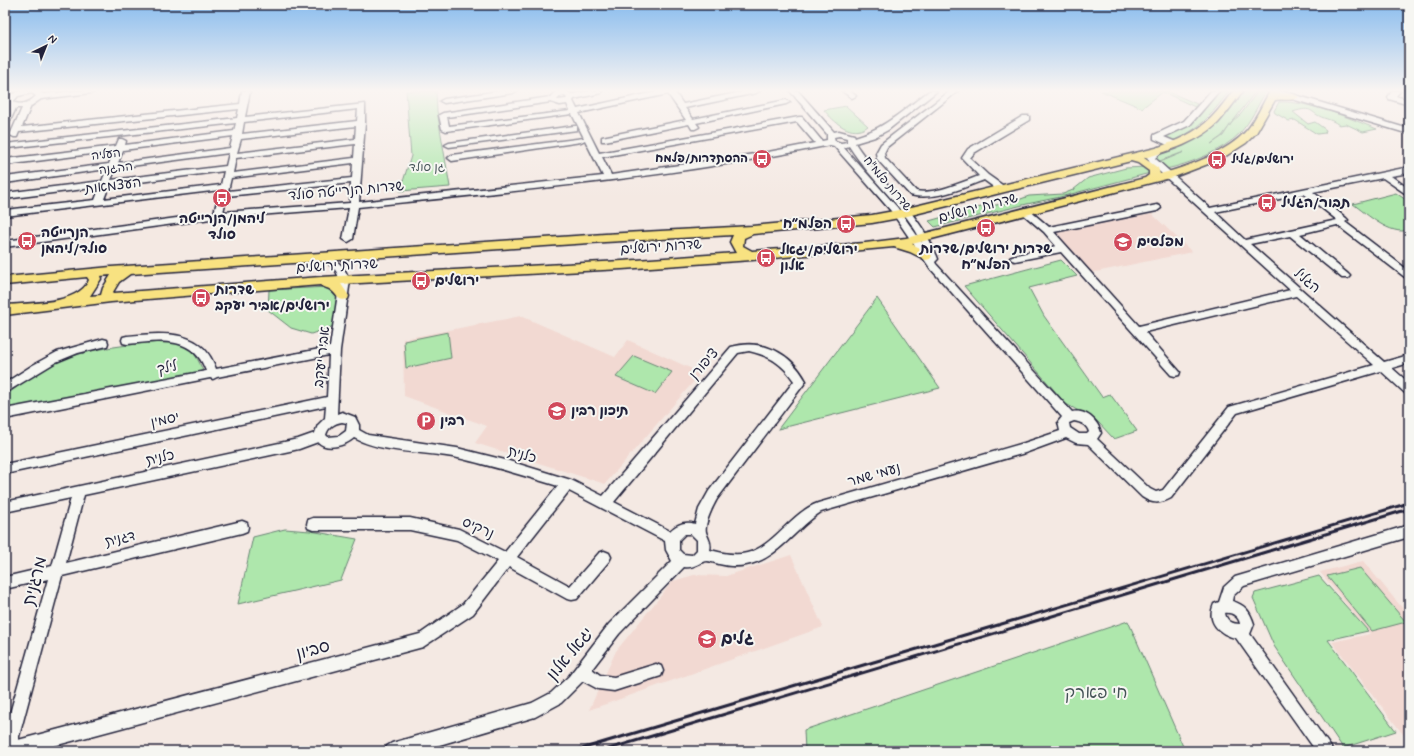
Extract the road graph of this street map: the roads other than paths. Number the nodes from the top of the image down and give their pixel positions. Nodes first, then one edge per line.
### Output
1 (18, 126) edge
2 (52, 126) edge
3 (129, 126) edge
4 (184, 126) edge
5 (239, 126) edge
6 (327, 126) edge
7 (361, 126) edge
8 (445, 126) edge
9 (467, 126) edge
10 (579, 126) edge
11 (670, 126) edge
12 (695, 126) edge
13 (756, 126) edge
14 (804, 126) edge
15 (825, 126) edge
16 (827, 126) edge
17 (835, 126) edge
18 (880, 126) edge
19 (909, 126) edge
20 (1012, 126) edge
21 (1179, 126) edge
22 (1206, 126) edge
23 (1255, 126) edge
24 (1392, 126) edge
25 (574, 128) joint
26 (885, 128) joint
27 (16, 130) junction
28 (1409, 132) edge
29 (126, 133) junction
30 (899, 134) junction
31 (238, 135) junction
32 (701, 136) junction
33 (865, 136) junction
34 (605, 139) dead end
35 (835, 139) junction
36 (581, 140) junction
37 (851, 140) junction
38 (359, 141) junction
39 (817, 144) junction
40 (1172, 144) junction
41 (449, 145) dead end
42 (120, 147) junction
43 (1162, 149) junction
44 (7, 150) edge
45 (233, 153) junction
46 (596, 156) junction
47 (848, 156) junction
48 (452, 158) dead end
49 (860, 158) junction
50 (1131, 158) junction
51 (358, 160) junction
52 (5, 162) edge
53 (112, 166) junction
54 (1187, 169) junction
55 (1409, 170) edge
56 (228, 172) junction
57 (1170, 175) junction
58 (1384, 175) junction
59 (985, 177) junction
60 (604, 178) junction
61 (5, 180) edge
62 (356, 180) junction
63 (1148, 181) junction
64 (106, 183) junction
65 (1002, 189) junction
66 (1188, 190) junction
67 (224, 191) junction
68 (1306, 191) junction
69 (1409, 193) edge
70 (5, 196) edge
71 (98, 202) junction
72 (890, 204) junction
73 (354, 206) junction
74 (1157, 208) dead end
75 (1024, 211) junction
76 (1208, 211) junction
77 (5, 213) edge
78 (902, 213) junction
79 (218, 215) junction
80 (880, 218) junction
81 (1339, 222) junction
82 (752, 230) junction
83 (1047, 230) junction
84 (946, 233) junction
85 (1293, 233) junction
86 (348, 239) dead end
87 (919, 239) junction
88 (1243, 243) junction
89 (5, 244) edge
90 (891, 244) junction
91 (1063, 248) junction
92 (928, 255) junction
93 (752, 256) junction
94 (327, 257) junction
95 (1015, 258) dead end
96 (130, 270) junction
97 (90, 273) junction
98 (1345, 276) dead end
99 (1409, 276) edge
100 (345, 280) junction
101 (5, 281) edge
102 (321, 281) junction
103 (1298, 292) junction
104 (343, 296) junction
105 (112, 298) junction
106 (63, 303) junction
107 (5, 310) edge
108 (1136, 330) junction
109 (127, 340) dead end
110 (104, 343) dead end
111 (335, 350) junction
112 (1409, 359) edge
113 (1382, 366) junction
114 (1175, 372) dead end
115 (213, 375) junction
116 (5, 389) edge
117 (1409, 390) edge
118 (332, 400) junction
119 (5, 414) edge
120 (1070, 417) junction
121 (331, 420) junction
122 (352, 432) junction
123 (1067, 433) junction
124 (320, 436) junction
125 (1090, 439) junction
126 (5, 469) edge
127 (567, 484) junction
128 (79, 491) junction
129 (604, 504) junction
130 (5, 507) edge
131 (313, 524) dead end
132 (242, 527) dead end
133 (1409, 531) edge
134 (699, 532) junction
135 (672, 538) junction
136 (703, 554) junction
137 (604, 557) dead end
138 (507, 559) junction
139 (682, 560) junction
140 (57, 570) junction
141 (5, 583) edge
142 (582, 671) junction
143 (656, 671) dead end
144 (6, 751) edge
145 (392, 751) edge
146 (1325, 751) edge

1 - 27 street
2 - 27 street
3 - 29 street
4 - 29 street
5 - 31 street
6 - 31 street
7 - 38 street
8 - 9 street
10 - 46 street
11 - 34 street
12 - 32 street
13 - 32 street
14 - 39 street
15 - 39 street
16 - 35 street, שדרות פלמ"ח
17 - 33 street
18 - 33 street
19 - 30 street
20 - 59 street
21 - 40 street
22 - 40 main road, שדרות ירושלים
23 - 54 main road, שדרות ירושלים
24 - 28 street
25 - 36 street
25 - 41 street
26 - 30 street
26 - 33 street
27 - 44 street
29 - 42 street
29 - 44 street
30 - 59 street
31 - 42 street
31 - 45 street
32 - 46 street
33 - 37 street, שדרות הנרייטה סולד
33 - 49 street
35 - 37 street
35 - 37 street, שדרות הנרייטה סולד
35 - 39 street, שדרות הנרייטה סולד
35 - 47 street, שדרות פלמ"ח
36 - 48 street
36 - 60 street
37 - 49 street, שדרות פלמ"ח
38 - 45 street, העליה
38 - 51 street
39 - 47 street
39 - 60 street, שדרות הנרייטה סולד
40 - 43 main road, שדרות ירושלים
42 - 52 street
42 - 53 street
43 - 50 main road, שדרות ירושלים
43 - 57 street, הגליל
45 - 53 street, העליה
45 - 56 street
46 - 60 street
47 - 72 street, שדרות פלמ"ח
49 - 78 street, שדרות פלמ"ח
50 - 63 main road
50 - 65 main road, שדרות ירושלים
51 - 56 street, ההגנה
51 - 62 street
53 - 61 street, העליה
53 - 64 street
54 - 57 main road, שדרות ירושלים
54 - 66 street
55 - 58 street
56 - 64 street, ההגנה
56 - 67 street
57 - 63 main road, שדרות ירושלים
57 - 66 street, הגליל
58 - 68 street
58 - 69 street
59 - 65 street
60 - 73 street, שדרות הנרייטה סולד
62 - 67 street, העצמאות
62 - 73 street
63 - 75 main road, שדרות ירושלים
64 - 70 street, ההגנה
64 - 71 street
65 - 78 main road, שדרות ירושלים
66 - 76 street, הגליל
67 - 71 street, העצמאות
67 - 79 street
68 - 76 street
68 - 81 street
71 - 77 street, העצמאות
72 - 78 street, שדרות פלמ"ח
72 - 80 main road
73 - 79 street, שדרות הנרייטה סולד
73 - 86 street
74 - 83 street
75 - 83 street
75 - 84 main road, שדרות ירושלים
76 - 88 street, הגליל
78 - 80 main road, שדרות ירושלים
78 - 87 street, שדרות פלמ"ח
79 - 89 street, שדרות הנרייטה סולד
80 - 82 main road, שדרות ירושלים
81 - 85 street
81 - 99 street
82 - 93 main road
82 - 94 main road, שדרות ירושלים
83 - 91 street
84 - 87 main road, שדרות ירושלים
84 - 92 main road
85 - 88 street
85 - 98 street
87 - 90 main road, שדרות ירושלים
87 - 92 street, שדרות פלמ"ח
88 - 103 street, הגליל
90 - 92 main road
90 - 93 main road, שדרות ירושלים
91 - 95 street
91 - 108 street
92 - 120 street, שדרות פלמ"ח
93 - 100 main road, שדרות ירושלים
94 - 96 main road, שדרות ירושלים
94 - 100 street
96 - 97 main road, שדרות ירושלים
96 - 105 main road
97 - 101 main road, שדרות ירושלים
97 - 106 main road
100 - 102 main road, שדרות ירושלים
100 - 104 street, אביר יעקב
102 - 104 main road
102 - 105 main road, שדרות ירושלים
103 - 108 street
103 - 113 street, הגליל
104 - 111 street, אביר יעקב
105 - 106 main road, שדרות ירושלים
106 - 107 main road, שדרות ירושלים
108 - 114 street
109 - 115 street
110 - 116 street
111 - 115 street, לילך
111 - 118 street, אביר יעקב
112 - 113 street
113 - 117 street, הגליל
113 - 125 street
115 - 119 street, לילך
118 - 121 street, אביר יעקב
118 - 126 street, יסמין
120 - 123 street
120 - 125 street
121 - 122 street
121 - 124 street
122 - 124 street
122 - 127 street, כלנית
123 - 125 street
123 - 136 street, נעמי שמר
124 - 128 street, כלנית
127 - 129 street, כלנית
127 - 138 street, סביון
128 - 130 street, כלנית
128 - 140 street, מרגנית
129 - 134 street, ציפורן
129 - 135 street, כלנית
131 - 138 street, נרקיס
132 - 140 street, דגנית
133 - 146 street
134 - 135 street
134 - 136 street
135 - 139 street
136 - 139 street
137 - 138 street, נרקיס
138 - 144 street, סביון
139 - 142 street, יגאל אלון
140 - 141 street, דגנית
140 - 144 street, מרגנית
142 - 143 street
142 - 145 street, יגאל אלון

